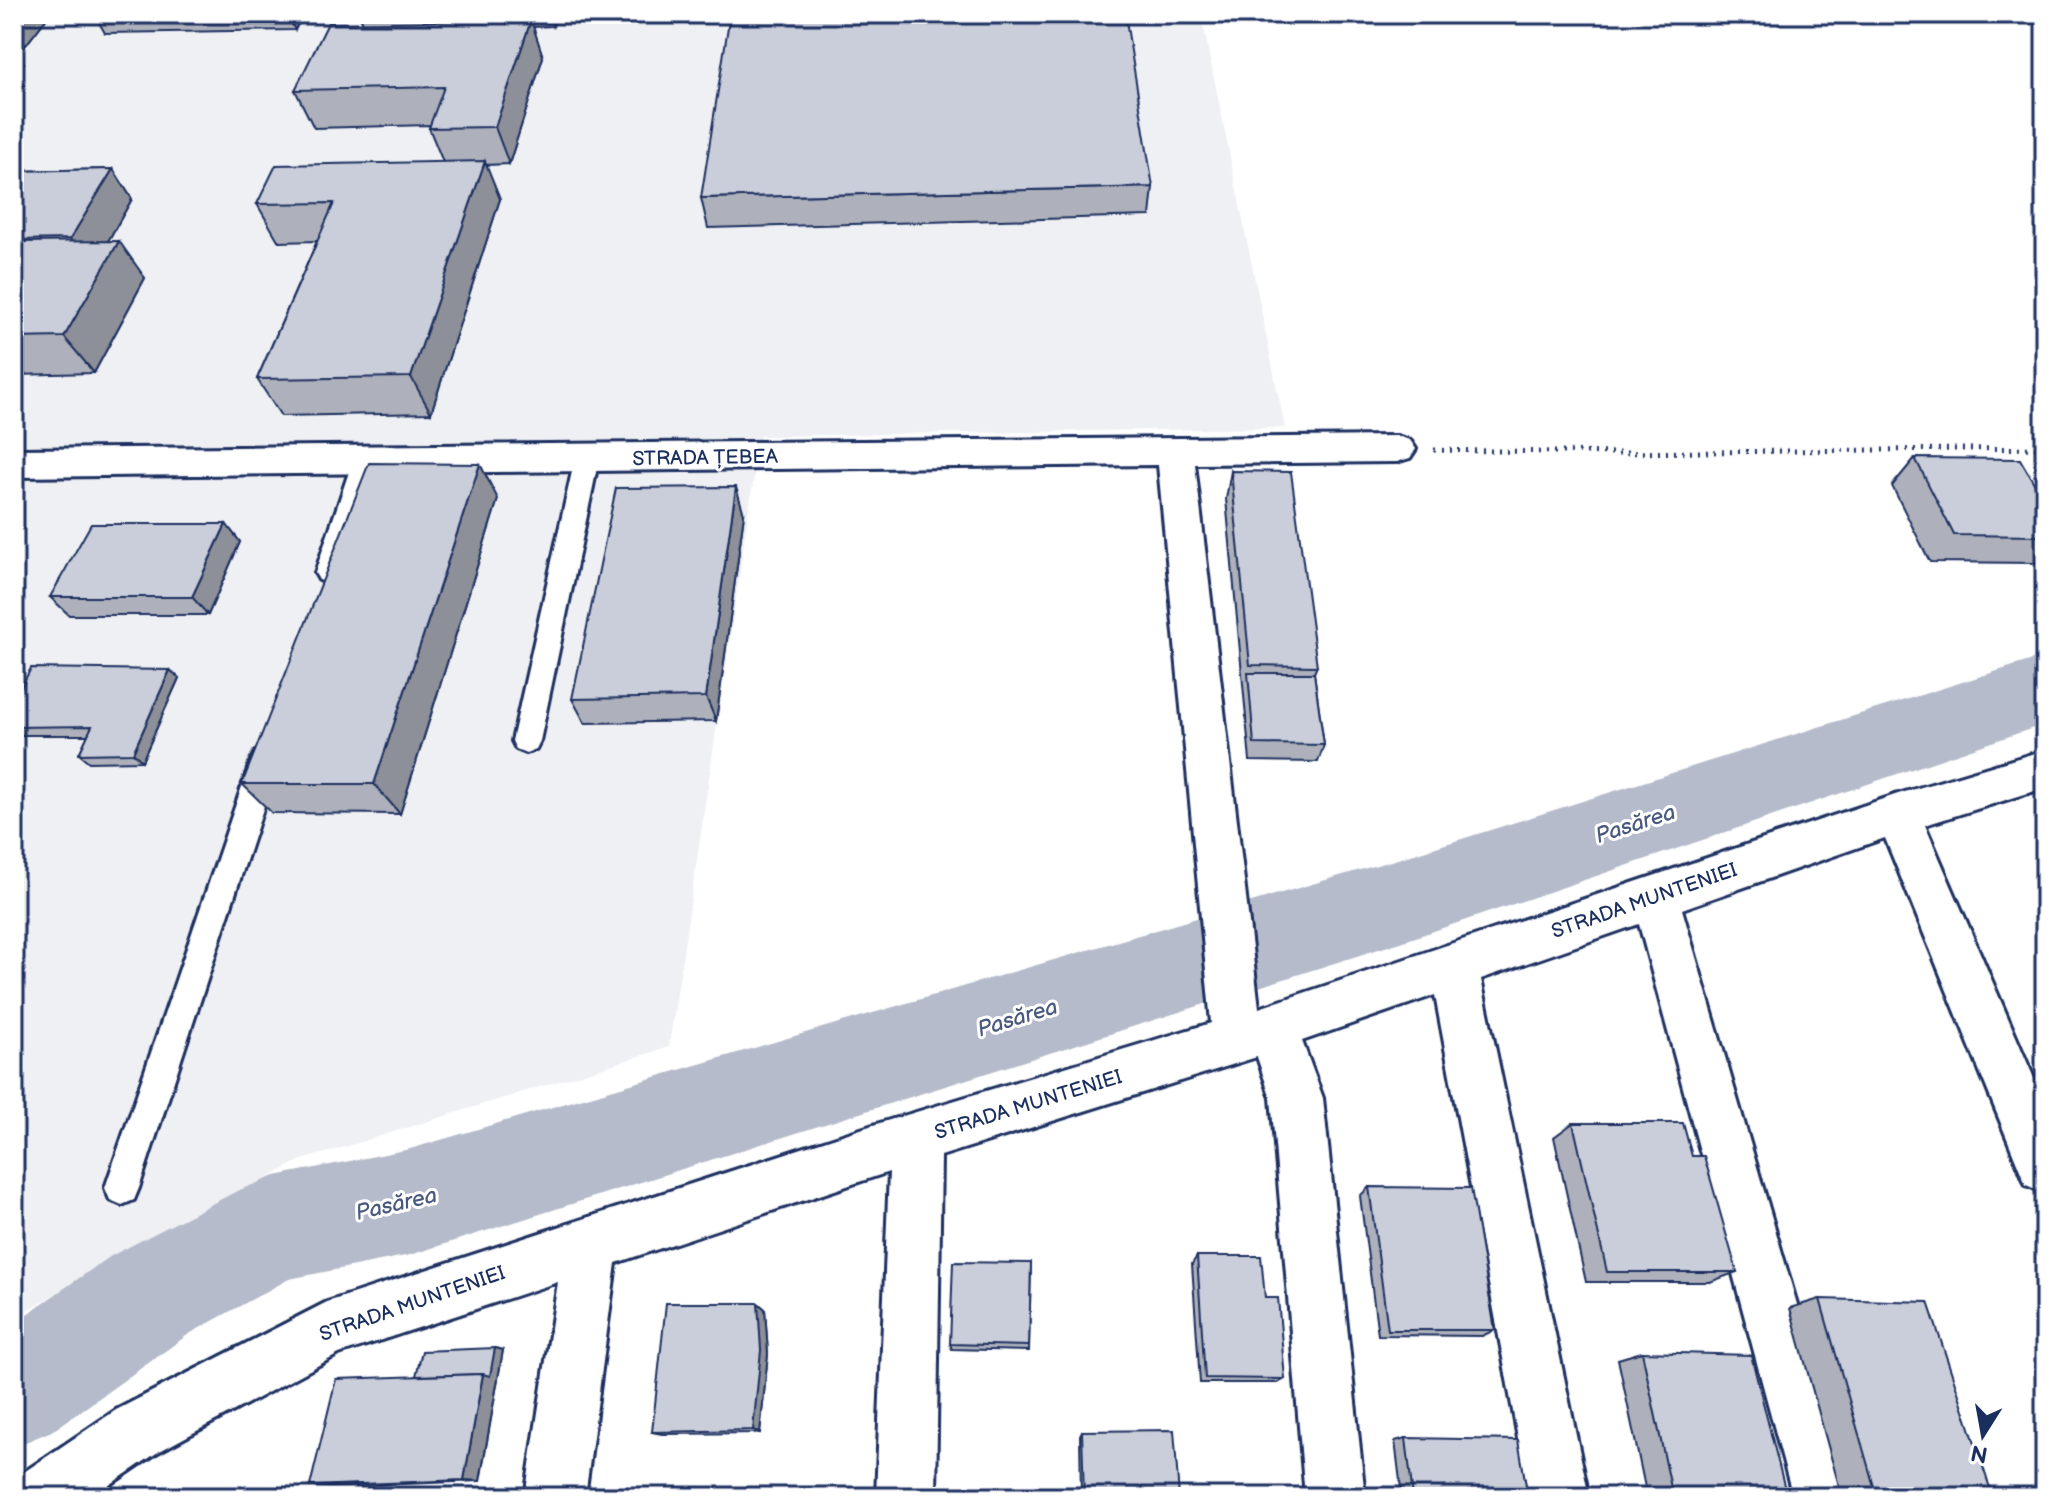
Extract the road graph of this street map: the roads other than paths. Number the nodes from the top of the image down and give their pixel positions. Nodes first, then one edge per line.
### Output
1 (1397, 449) road end
2 (1175, 452) junction
3 (587, 458) junction
4 (365, 460) junction
5 (14, 463) edge
6 (320, 596) edge
7 (274, 733) edge
8 (526, 741) dead end
9 (2045, 769) edge
10 (1898, 814) junction
11 (1655, 896) junction
12 (1454, 965) junction
13 (1255, 1033) junction
14 (914, 1138) junction
15 (2045, 1166) edge
16 (122, 1188) dead end
17 (591, 1242) junction
18 (39, 1497) edge
19 (555, 1497) edge
20 (906, 1497) edge
21 (1335, 1497) edge
22 (1559, 1497) edge
23 (1823, 1497) edge

1 - 2 street, STRADA ȚEBEA
2 - 3 street, STRADA ȚEBEA
2 - 13 street
3 - 4 street, STRADA ȚEBEA
3 - 8 lane
4 - 5 street, STRADA ȚEBEA
4 - 6 lane
7 - 16 lane
9 - 10 street, STRADA MUNTENIEI
10 - 11 street, STRADA MUNTENIEI
10 - 15 street
11 - 12 street, STRADA MUNTENIEI
11 - 23 street
12 - 13 street, STRADA MUNTENIEI
12 - 22 street
13 - 14 street, STRADA MUNTENIEI
13 - 21 street
14 - 17 street, STRADA MUNTENIEI
14 - 20 street
17 - 18 street, STRADA MUNTENIEI
17 - 19 street

